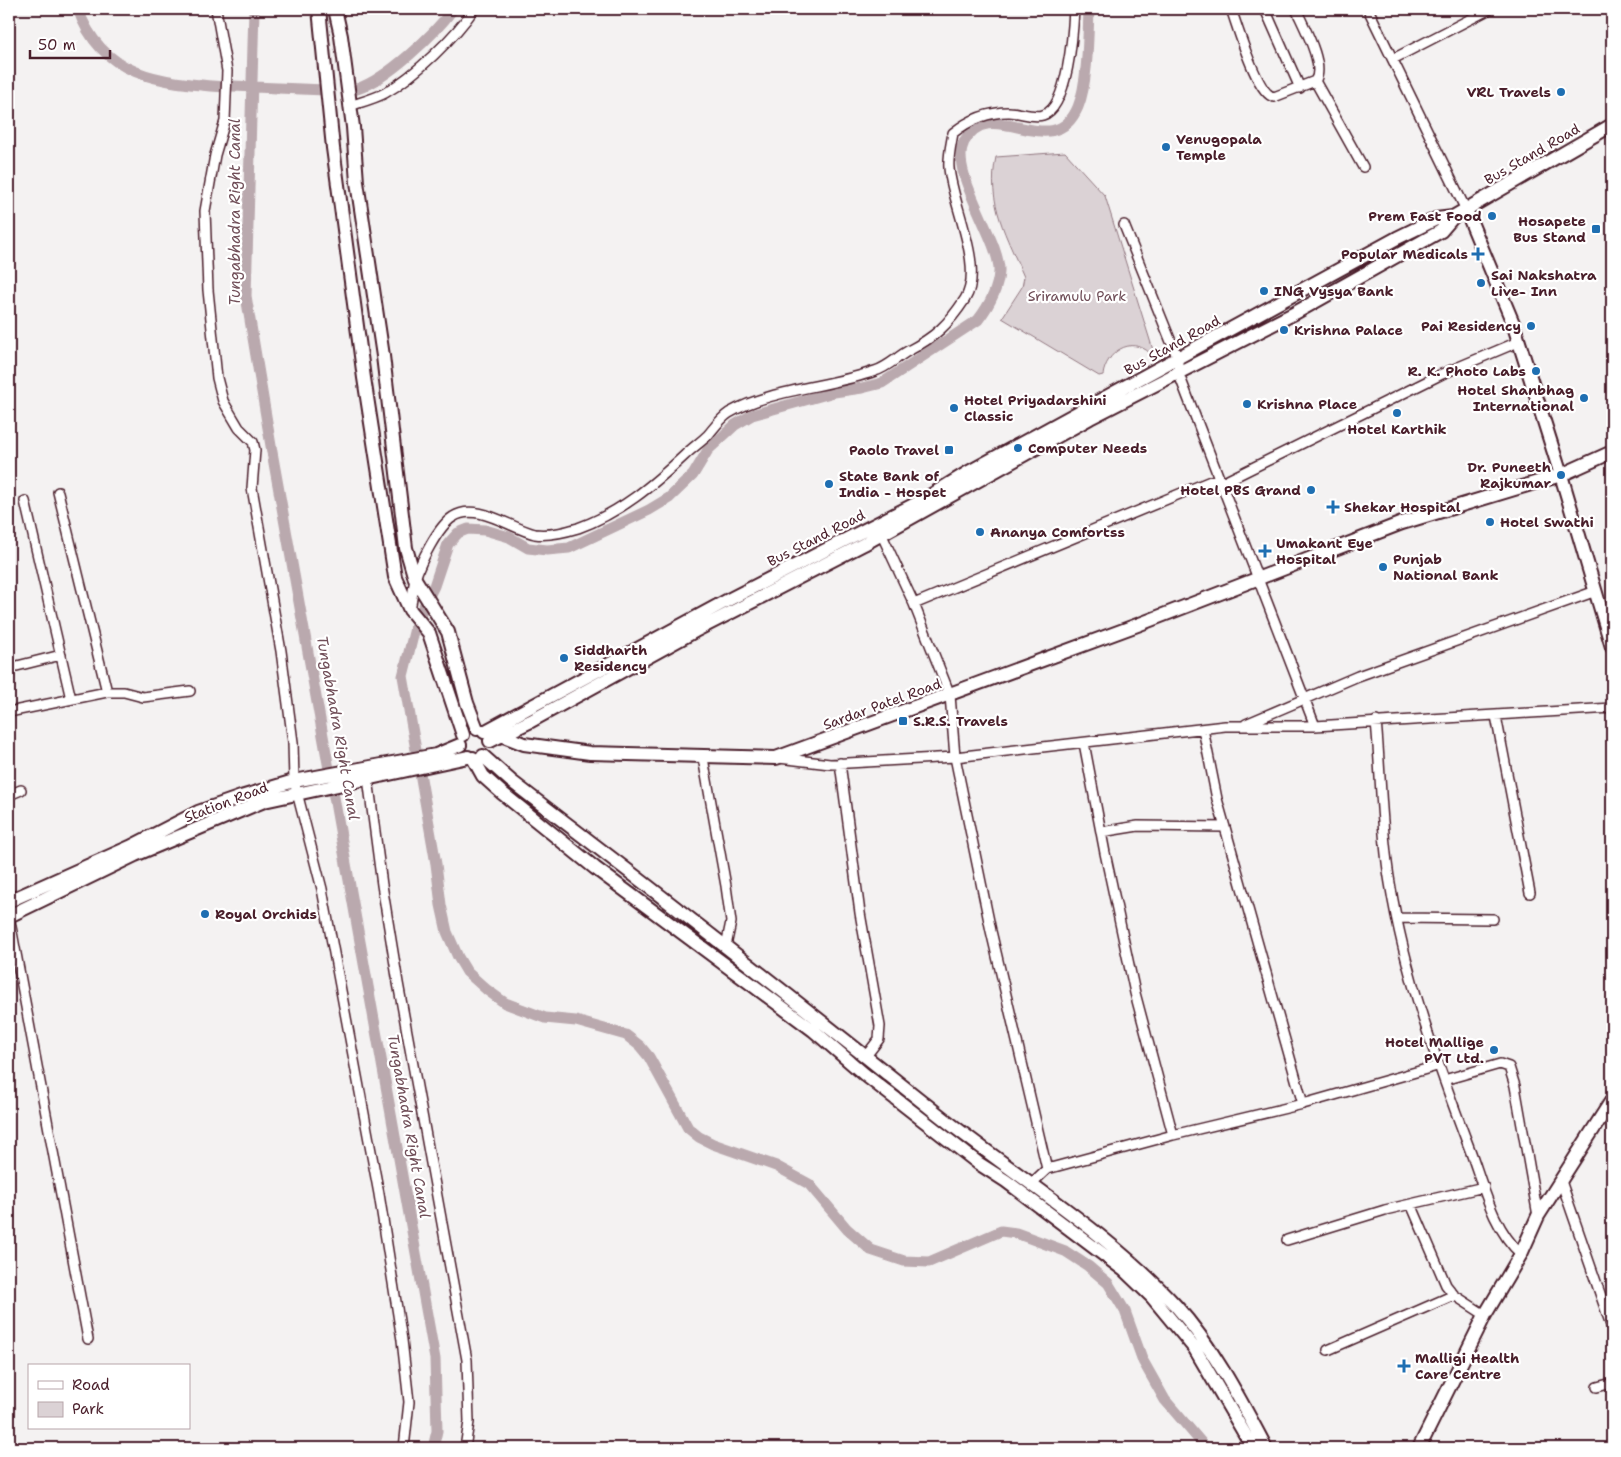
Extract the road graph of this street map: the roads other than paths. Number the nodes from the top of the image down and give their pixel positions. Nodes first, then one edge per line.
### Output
1 (216, 9) edge
2 (319, 9) edge
3 (335, 9) edge
4 (474, 9) edge
5 (1074, 9) edge
6 (1232, 9) edge
7 (1265, 9) edge
8 (1296, 9) edge
9 (1368, 9) edge
10 (1490, 9) edge
11 (1393, 59) junction
12 (1316, 81) junction
13 (1300, 88) junction
14 (349, 106) junction
15 (1612, 124) edge
16 (1363, 167) dead end
17 (1466, 210) junction
18 (1453, 218) junction
19 (1124, 224) dead end
20 (1518, 342) junction
21 (1178, 359) junction
22 (1178, 372) junction
23 (1612, 452) edge
24 (1561, 475) junction
25 (1219, 481) junction
26 (58, 492) dead end
27 (25, 501) dead end
28 (879, 529) junction
29 (1256, 580) junction
30 (418, 583) junction
31 (1596, 591) junction
32 (914, 604) junction
33 (412, 612) junction
34 (1612, 647) edge
35 (61, 655) junction
36 (9, 668) edge
37 (190, 690) dead end
38 (107, 692) junction
39 (950, 695) junction
40 (71, 699) junction
41 (1304, 700) junction
42 (1612, 708) edge
43 (9, 712) edge
44 (1496, 716) junction
45 (1376, 721) junction
46 (1241, 726) junction
47 (1314, 726) junction
48 (1202, 729) junction
49 (488, 734) junction
50 (461, 740) junction
51 (1084, 742) junction
52 (475, 757) junction
53 (955, 757) junction
54 (703, 758) junction
55 (776, 758) junction
56 (436, 760) junction
57 (840, 763) junction
58 (361, 776) junction
59 (299, 786) junction
60 (21, 790) dead end
61 (9, 795) edge
62 (1225, 827) junction
63 (1101, 832) junction
64 (1530, 893) dead end
65 (10, 906) edge
66 (1397, 918) junction
67 (1492, 918) dead end
68 (726, 946) junction
69 (866, 1056) junction
70 (1437, 1066) junction
71 (1444, 1080) junction
72 (1612, 1100) edge
73 (1303, 1104) junction
74 (1608, 1114) edge
75 (1173, 1135) junction
76 (1047, 1169) junction
77 (1560, 1181) junction
78 (1031, 1184) junction
79 (1484, 1187) junction
80 (1411, 1204) junction
81 (1538, 1216) junction
82 (1287, 1240) dead end
83 (1521, 1254) junction
84 (1454, 1295) junction
85 (1485, 1315) junction
86 (1612, 1328) edge
87 (88, 1339) dead end
88 (1328, 1350) dead end
89 (1612, 1383) edge
90 (1597, 1387) dead end
91 (404, 1448) edge
92 (465, 1448) edge
93 (1253, 1448) edge
94 (1266, 1448) edge
95 (1419, 1448) edge

1 - 59 street
2 - 33 street
3 - 14 street
4 - 14 street
5 - 30 street
6 - 13 street
7 - 13 street
8 - 12 street
9 - 11 street
10 - 11 street
11 - 17 street
12 - 13 street
12 - 16 street
14 - 30 street
15 - 17 street, Bus Stand Road
17 - 18 street, Bus Stand Road
17 - 20 street
18 - 21 street, Bus Stand Road
18 - 22 street, Bus Stand Road
19 - 21 street
20 - 24 street
20 - 25 street
21 - 22 street
21 - 28 street, Bus Stand Road
22 - 25 street
22 - 28 street, Bus Stand Road
23 - 24 street, Sardar Patel Road
24 - 29 street, Sardar Patel Road
24 - 31 street
25 - 29 street
25 - 32 street
26 - 38 street
27 - 35 street
28 - 32 street
28 - 49 street, Bus Stand Road
29 - 39 street, Sardar Patel Road
29 - 41 street
30 - 33 street
30 - 49 street
31 - 34 street
31 - 41 street
32 - 39 street
33 - 50 street
35 - 36 street
35 - 40 street
37 - 38 street
38 - 40 street
39 - 53 street
39 - 55 street, Sardar Patel Road
40 - 43 street
41 - 46 street
41 - 47 street
42 - 44 street
44 - 45 street
44 - 64 street
45 - 47 street
45 - 66 street
46 - 47 street
46 - 48 street
48 - 51 street
48 - 62 street
49 - 50 street
49 - 52 street
49 - 54 street, Sardar Patel Road
50 - 52 street
50 - 56 street
51 - 53 street
51 - 63 street
52 - 56 street
52 - 68 street
52 - 93 street
53 - 57 street
53 - 76 street
54 - 55 street, Sardar Patel Road
54 - 68 street
55 - 57 street
56 - 58 street
57 - 69 street
58 - 59 street
58 - 92 street
59 - 65 street, Station Road
59 - 91 street
60 - 61 street
62 - 63 street
62 - 73 street
63 - 75 street
65 - 87 street
66 - 67 street
66 - 70 street
68 - 69 street
69 - 78 street
70 - 71 street
70 - 73 street
71 - 79 street
71 - 81 street
72 - 74 street
73 - 75 street
74 - 77 street
75 - 76 street
76 - 78 street
77 - 81 street
77 - 86 street
78 - 94 street
79 - 80 street
79 - 83 street
80 - 82 street
80 - 84 street
81 - 83 street
83 - 85 street
84 - 85 street
84 - 88 street
85 - 95 street
89 - 90 street

